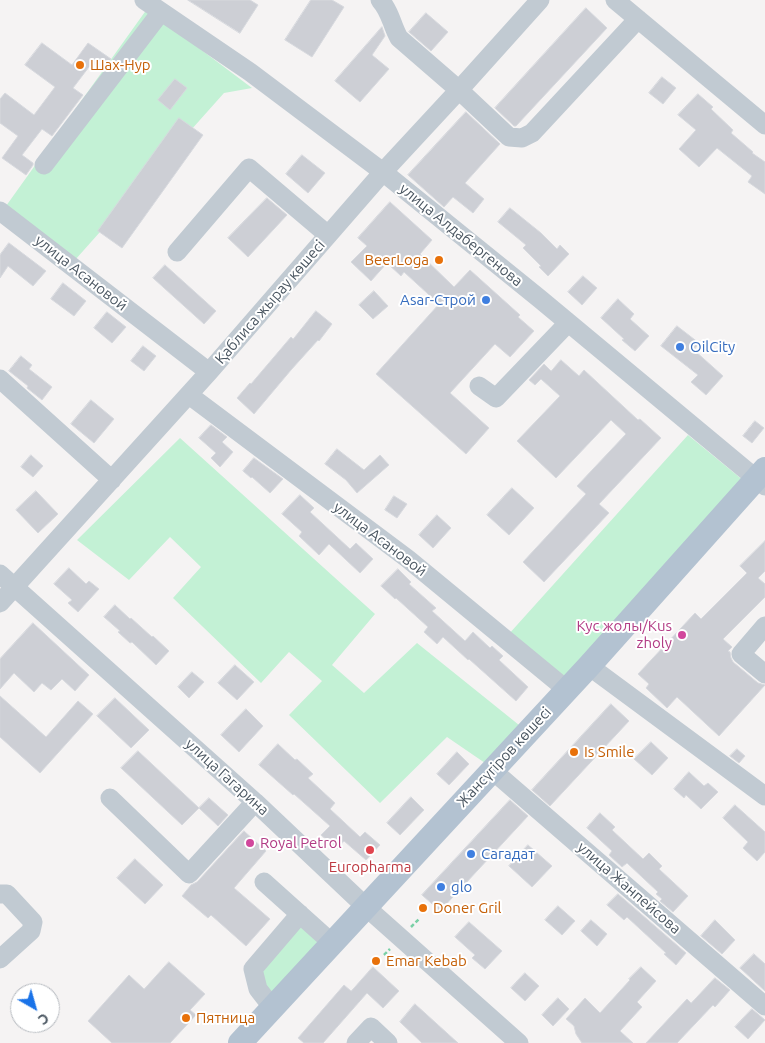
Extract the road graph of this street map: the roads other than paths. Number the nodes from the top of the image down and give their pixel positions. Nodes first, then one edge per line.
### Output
1 (144, 0) edge
2 (380, 0) edge
3 (540, 0) edge
4 (615, 0) edge
5 (161, 12) junction
6 (638, 20) junction
7 (459, 90) junction
8 (765, 125) edge
9 (44, 165) dead end
10 (384, 172) junction
11 (0, 212) edge
12 (328, 235) junction
13 (177, 252) dead end
14 (568, 323) junction
15 (209, 372) junction
16 (0, 379) edge
17 (479, 386) dead end
18 (189, 395) junction
19 (762, 478) edge
20 (112, 480) junction
21 (0, 574) edge
22 (15, 587) junction
23 (0, 604) edge
24 (765, 626) edge
25 (589, 666) junction
26 (765, 674) edge
27 (567, 690) junction
28 (492, 770) junction
29 (765, 796) edge
30 (110, 798) dead end
31 (255, 802) junction
32 (264, 882) dead end
33 (0, 894) edge
34 (366, 907) junction
35 (300, 914) junction
36 (332, 943) junction
37 (0, 959) edge
38 (765, 1006) edge
39 (272, 1007) junction
40 (511, 1040) edge
41 (240, 1043) edge
42 (356, 1043) edge
43 (388, 1043) edge

1 - 5 street, улица Алдабергенова
2 - 7 street
3 - 7 street, Қаблиса жырау көшесі
4 - 6 street
5 - 9 street
5 - 10 street, улица Алдабергенова
6 - 7 street
6 - 8 street
7 - 10 street, Қаблиса жырау көшесі
10 - 12 street, Қаблиса жырау көшесі
10 - 14 street, улица Алдабергенова
11 - 15 street, улица Асановой
12 - 13 street
12 - 15 street, Қаблиса жырау көшесі
14 - 17 street
14 - 19 street, улица Алдабергенова
15 - 18 street, Қаблиса жырау көшесі
16 - 20 street
18 - 20 street, Қаблиса жырау көшесі
18 - 27 street, улица Асановой
19 - 25 main road, Жансүгіров көшесі
20 - 22 street, Қаблиса жырау көшесі
21 - 22 street, улица Гагарина
22 - 23 street, Қаблиса жырау көшесі
22 - 31 street, улица Гагарина
24 - 26 street
25 - 27 main road, Жансүгіров көшесі
25 - 29 street
27 - 28 main road, Жансүгіров көшесі
28 - 34 main road, Жансүгіров көшесі
28 - 38 street, улица Жанпейсова
30 - 31 street
31 - 34 street, улица Гагарина
32 - 35 street
33 - 37 street
34 - 36 main road, Жансүгіров көшесі
34 - 40 street, улица Гагарина
35 - 36 street
35 - 39 street
36 - 39 main road, Жансүгіров көшесі
39 - 41 main road, Жансүгіров көшесі
42 - 43 street

